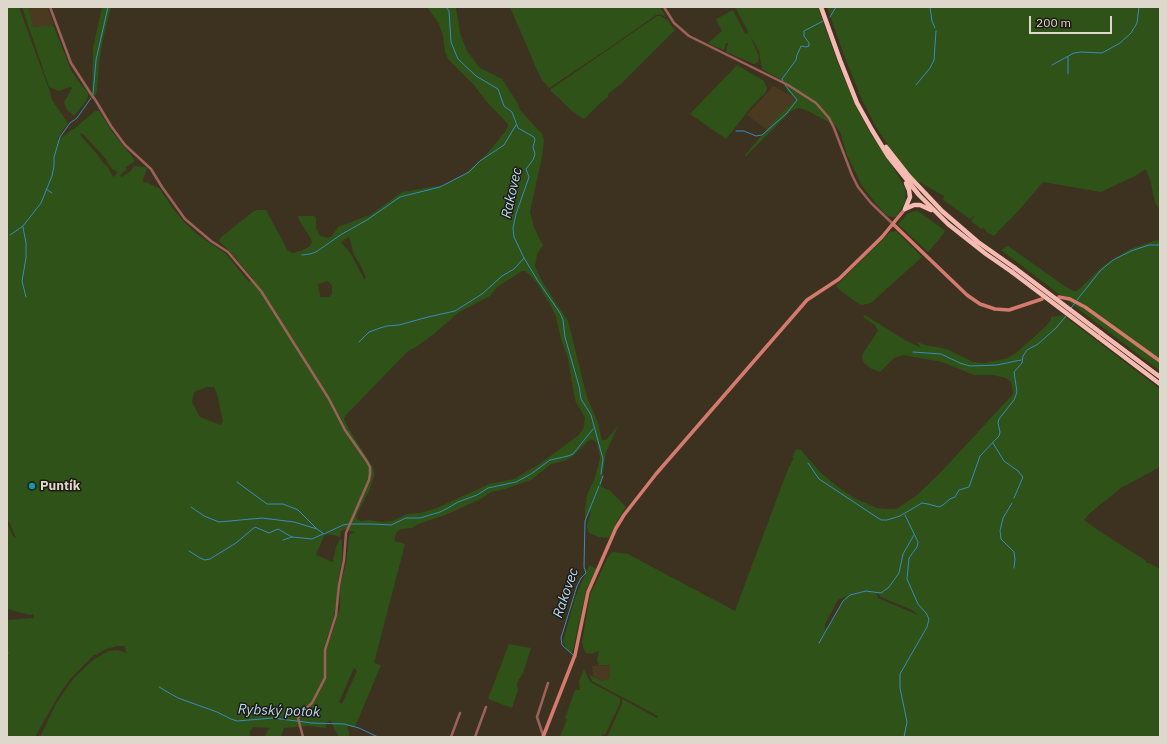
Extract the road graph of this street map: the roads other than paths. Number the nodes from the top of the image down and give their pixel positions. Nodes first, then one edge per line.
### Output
1 (50, 7) edge
2 (664, 7) edge
3 (821, 7) edge
4 (824, 7) edge
5 (898, 170) junction
6 (906, 209) junction
7 (938, 215) junction
8 (893, 224) junction
9 (1013, 270) junction
10 (1059, 297) dead end
11 (1042, 299) dead end
12 (1100, 335) junction
13 (1160, 361) edge
14 (1160, 377) edge
15 (1160, 384) edge
16 (548, 683) dead end
17 (486, 707) dead end
18 (460, 713) dead end
19 (543, 736) edge
20 (303, 737) edge
21 (451, 737) edge
22 (475, 737) edge

1 - 20 street
2 - 8 street
3 - 5 highway
4 - 9 highway
5 - 6 highway
5 - 7 highway
6 - 7 highway
6 - 8 main road
7 - 9 highway
8 - 11 main road
8 - 19 main road
9 - 12 highway, bridge
10 - 13 main road
12 - 14 highway
12 - 15 highway
16 - 19 street
17 - 22 street
18 - 21 street

